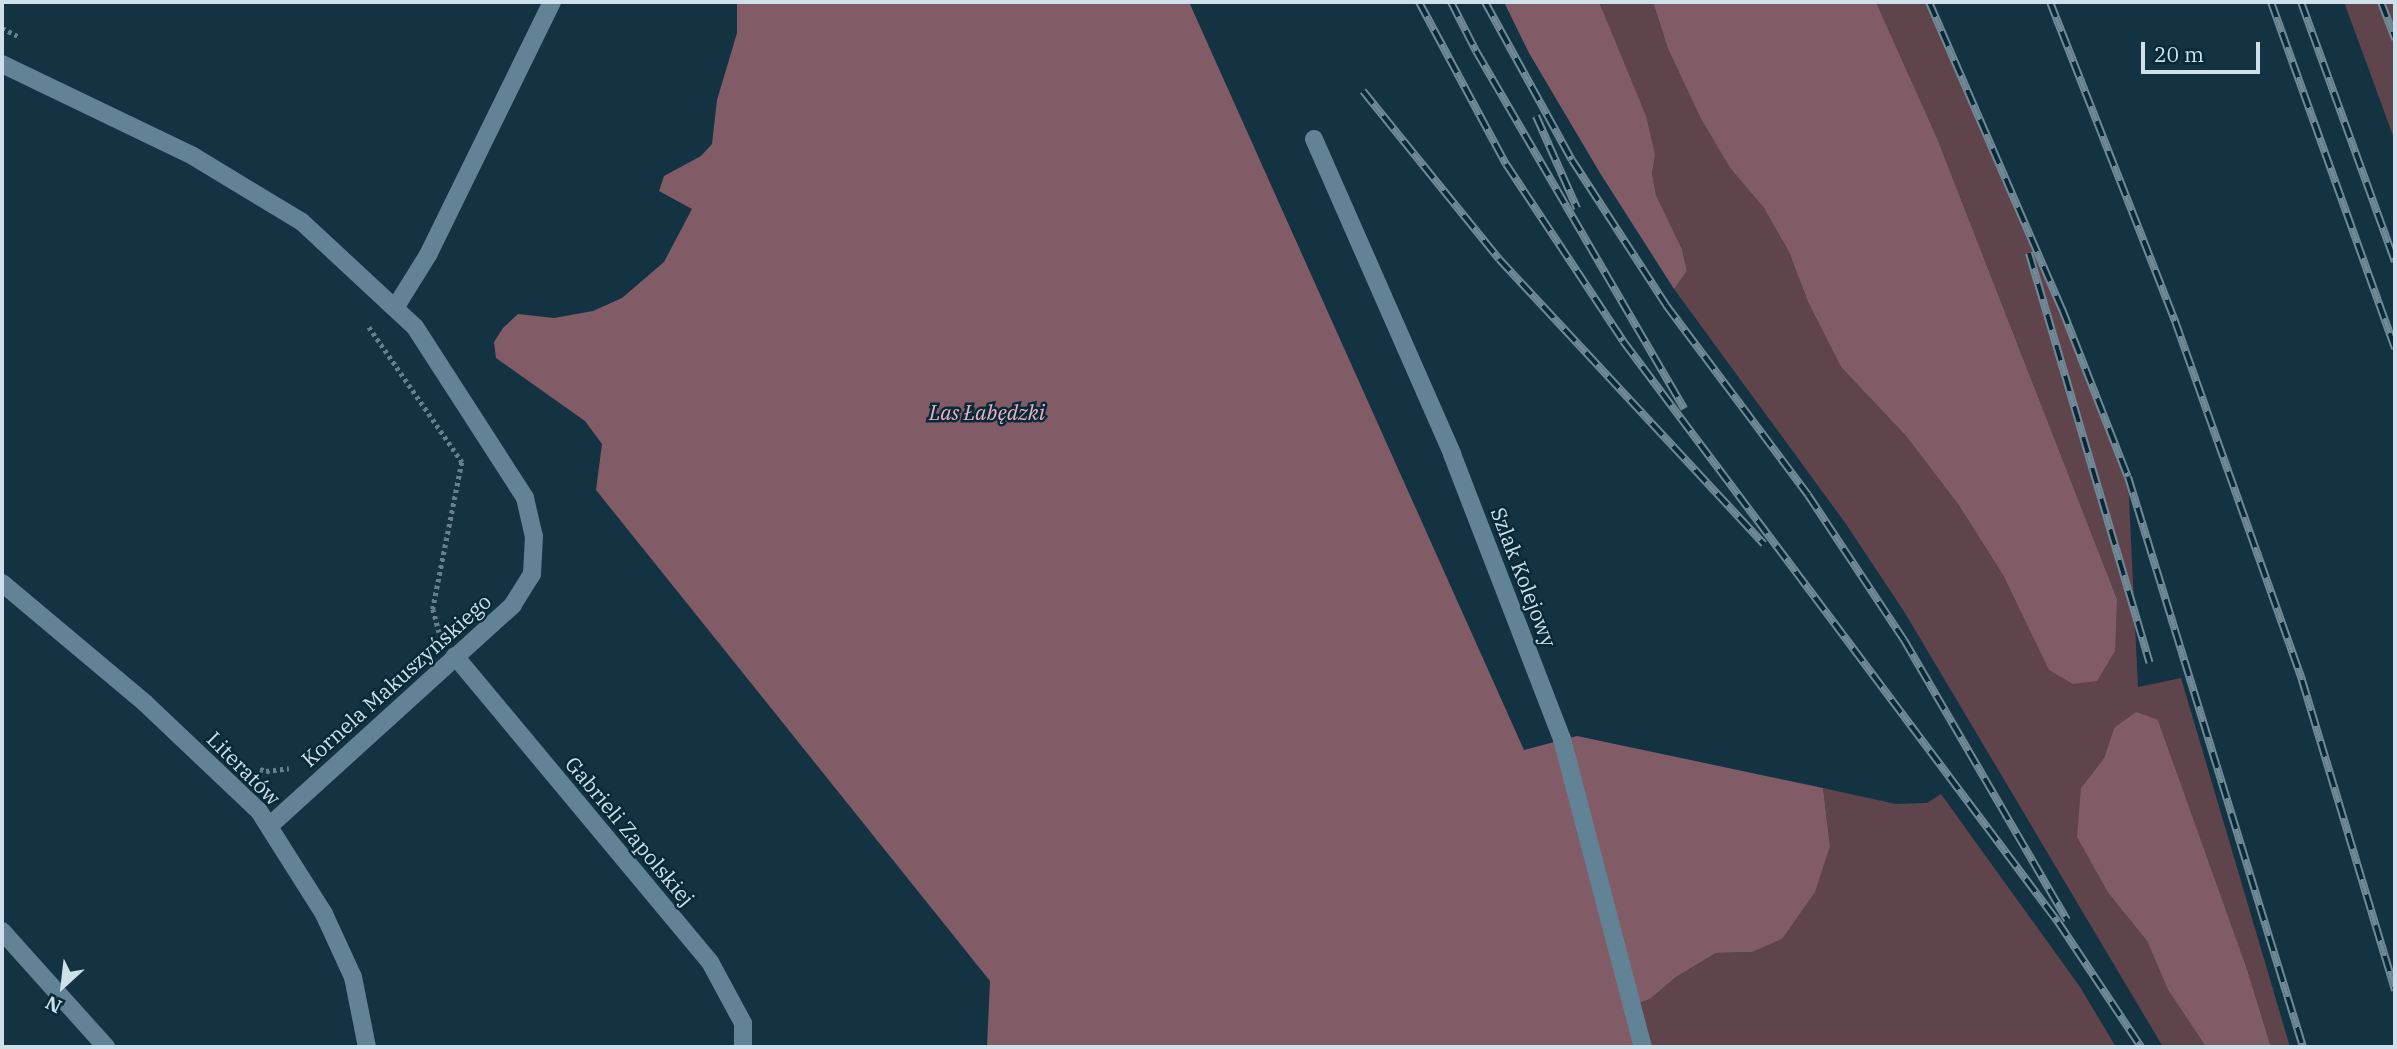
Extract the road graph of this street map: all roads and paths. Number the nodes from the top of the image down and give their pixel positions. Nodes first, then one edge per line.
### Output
1 (552, 2) edge
2 (2, 64) edge
3 (1314, 139) dead end
4 (395, 309) junction
5 (363, 319) dead end
6 (2, 583) edge
7 (442, 641) dead end
8 (455, 656) junction
9 (269, 826) junction
10 (2, 931) edge
11 (106, 1047) edge
12 (367, 1047) edge
13 (743, 1047) edge
14 (1643, 1047) edge

1 - 4 street
2 - 4 street, Kornela Makuszyńskiego
3 - 14 street, Szlak Kolejowy
4 - 8 street, Kornela Makuszyńskiego
5 - 7 path
6 - 9 street, Literatów
8 - 9 street, Kornela Makuszyńskiego
8 - 13 street, Gabrieli Zapolskiej
9 - 12 street, Literatów
10 - 11 street

